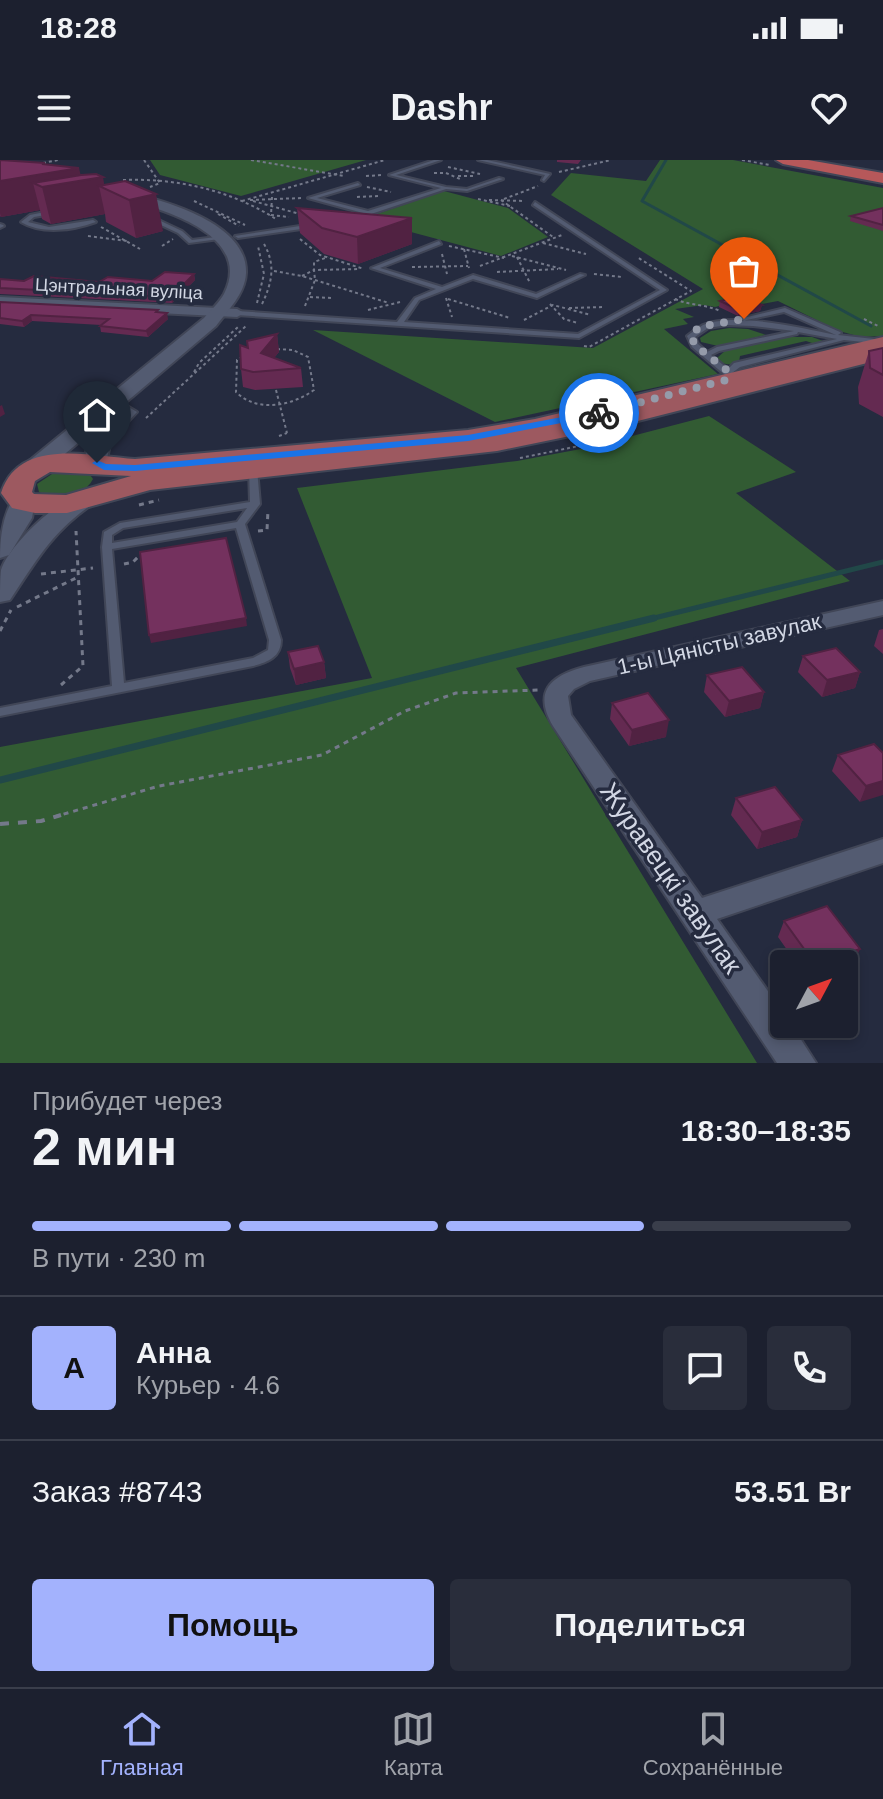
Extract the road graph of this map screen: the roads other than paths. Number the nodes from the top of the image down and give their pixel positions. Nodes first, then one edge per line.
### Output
1 (439, 160) edge
2 (480, 160) edge
3 (783, 160) edge
4 (811, 160) edge
5 (883, 175) edge
6 (501, 179) road end
7 (543, 182) road end
8 (358, 184) road end
9 (100, 188) edge
10 (446, 188) junction
11 (535, 204) road end
12 (63, 210) edge
13 (368, 213) junction
14 (144, 215) edge
15 (349, 219) edge
16 (93, 222) road end
17 (319, 225) edge
18 (231, 237) junction
19 (439, 243) road end
20 (582, 275) road end
21 (442, 290) junction
22 (0, 301) edge
23 (232, 317) junction
24 (726, 318) junction
25 (399, 324) junction
26 (804, 331) junction
27 (853, 340) junction
28 (883, 343) edge
29 (883, 352) edge
30 (706, 355) junction
31 (720, 379) junction
32 (253, 469) junction
33 (94, 481) junction
34 (17, 487) edge
35 (255, 504) junction
36 (240, 524) junction
37 (107, 547) junction
38 (0, 550) edge
39 (6, 602) edge
40 (883, 608) edge
41 (559, 689) joint
42 (118, 690) junction
43 (0, 712) edge
44 (883, 851) edge
45 (696, 913) junction
46 (798, 1063) edge

1 - 10 lane
2 - 7 lane
3 - 5 highway
4 - 5 highway
6 - 10 lane
8 - 13 lane
9 - 18 street
10 - 13 lane
11 - 25 lane
12 - 16 lane
13 - 15 lane
14 - 18 lane
17 - 18 lane
18 - 23 street
18 - 23 street
19 - 21 lane
20 - 21 lane
21 - 25 lane
22 - 23 street, Цэнтральная вуліца
23 - 25 lane
23 - 33 street
23 - 34 street
24 - 26 lane
24 - 27 lane
24 - 30 lane
26 - 27 lane
26 - 30 lane
27 - 28 lane
27 - 31 lane
28 - 31 main road
29 - 32 main road
30 - 31 lane
31 - 33 main road
32 - 33 main road
32 - 35 lane
33 - 34 main road
33 - 34 main road
33 - 39 street
34 - 38 street
35 - 36 lane
35 - 37 lane
36 - 37 lane
36 - 42 lane
37 - 42 lane
40 - 41 street, 1-ы Цяністы завулак
41 - 45 street, Журавецкі завулак
42 - 43 lane
44 - 45 street
45 - 46 street, Журавецкі завулак

